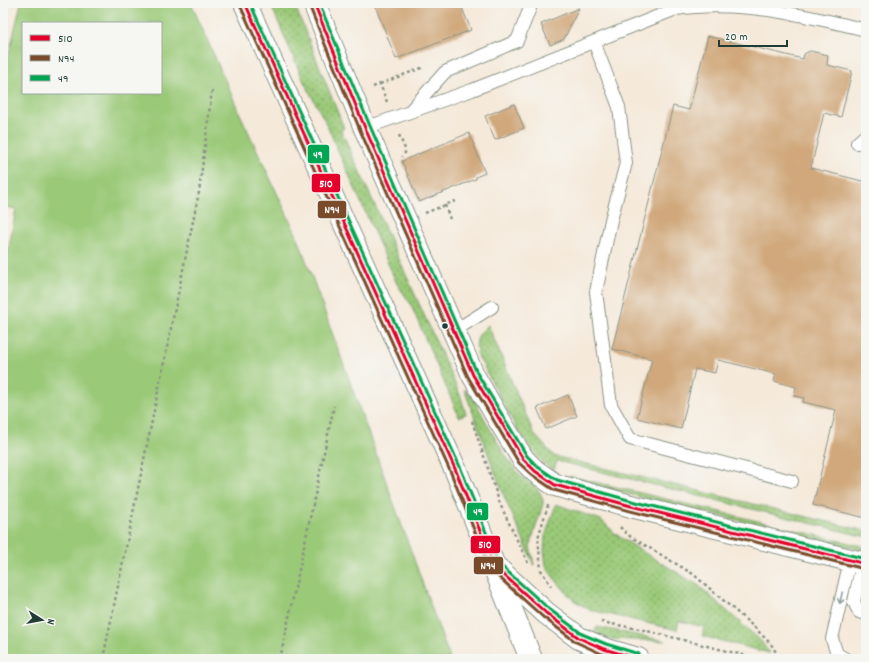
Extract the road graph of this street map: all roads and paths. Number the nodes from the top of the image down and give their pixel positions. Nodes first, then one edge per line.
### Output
1 (245, 3) edge
2 (314, 3) edge
3 (532, 3) edge
4 (697, 4) edge
5 (866, 30) edge
6 (594, 42) junction
7 (430, 64) dead end
8 (380, 84) dead end
9 (212, 90) dead end
10 (408, 113) junction
11 (365, 128) junction
12 (866, 135) edge
13 (857, 143) dead end
14 (445, 206) dead end
15 (451, 222) dead end
16 (492, 307) dead end
17 (454, 331) junction
18 (334, 406) dead end
19 (470, 417) dead end
20 (792, 481) dead end
21 (555, 485) junction
22 (617, 525) dead end
23 (859, 562) edge
24 (494, 566) junction
25 (529, 566) dead end
26 (546, 586) dead end
27 (866, 614) edge
28 (598, 621) dead end
29 (103, 659) edge
30 (280, 659) edge
31 (531, 659) edge
32 (638, 659) edge
33 (759, 659) edge
34 (780, 659) edge
35 (846, 659) edge

1 - 24 main road
2 - 11 main road
3 - 10 lane
4 - 5 lane
4 - 6 lane
6 - 10 lane
6 - 20 lane
7 - 8 path
9 - 29 path
10 - 11 lane
11 - 17 main road
12 - 13 lane
14 - 15 path
16 - 17 lane
17 - 21 main road
18 - 30 path
19 - 25 path
21 - 23 main road
21 - 26 path
22 - 34 path
23 - 27 lane
23 -> 35 lane
24 - 31 main road
24 - 32 main road
28 - 33 path

